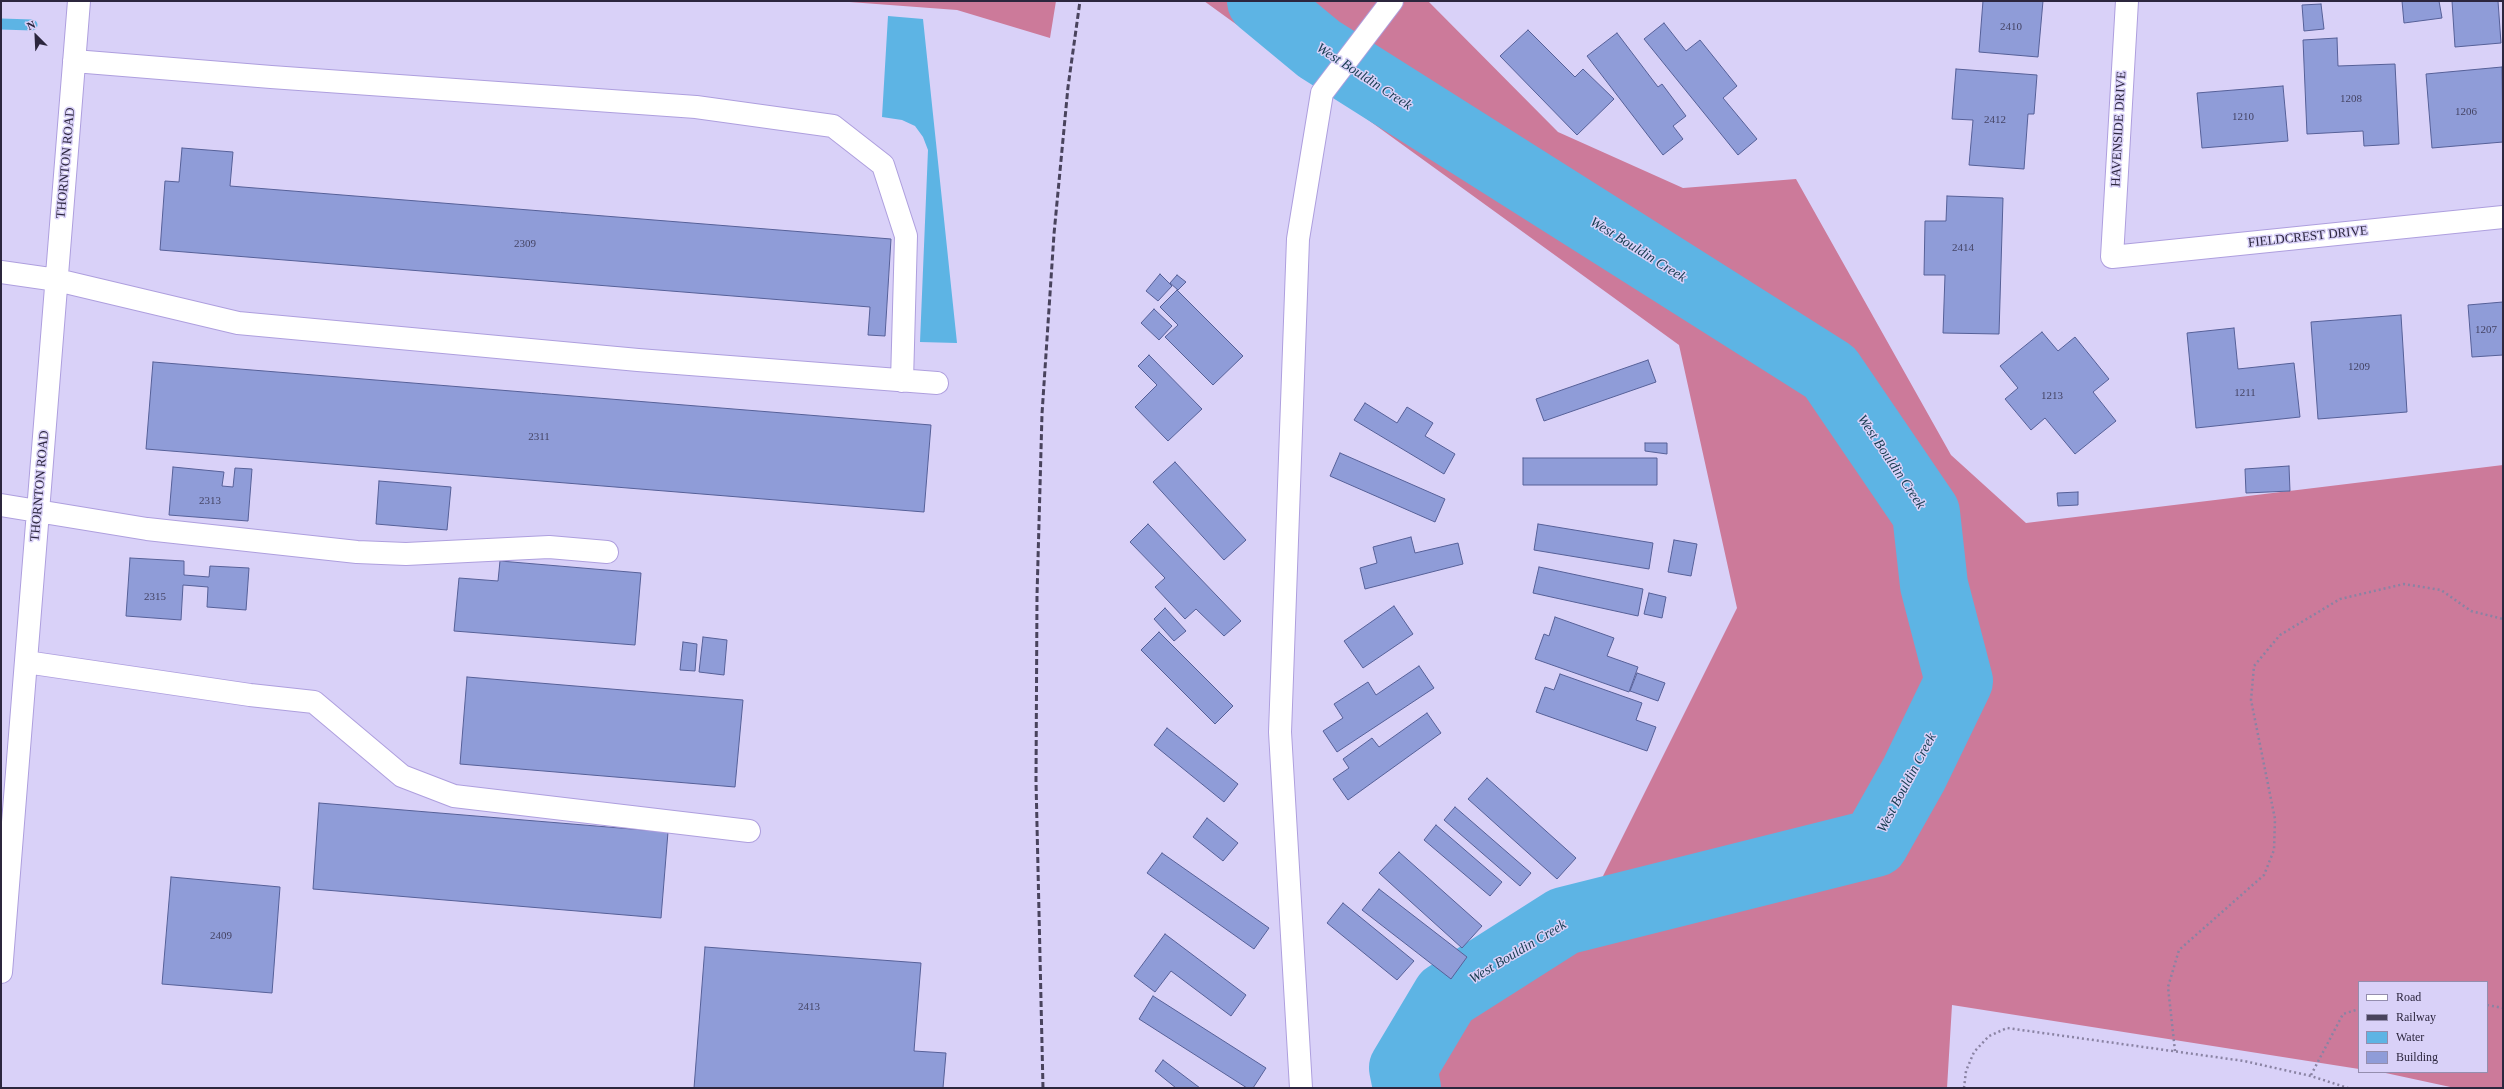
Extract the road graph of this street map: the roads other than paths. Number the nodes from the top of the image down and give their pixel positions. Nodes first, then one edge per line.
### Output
1 (79, 1) edge
2 (1392, 1) edge
3 (2126, 1) edge
4 (74, 61) junction
5 (2503, 217) edge
6 (2112, 257) joint
7 (1, 272) edge
8 (57, 280) junction
9 (902, 381) junction
10 (938, 383) dead end
11 (1, 505) edge
12 (38, 509) junction
13 (607, 552) dead end
14 (26, 662) junction
15 (750, 831) dead end
16 (1, 972) edge
17 (1302, 1088) edge

1 - 4 street, THORNTON ROAD
2 - 17 street
3 - 6 street, HAVENSIDE DRIVE
4 - 8 street, THORNTON ROAD
4 - 9 street
5 - 6 street, FIELDCREST DRIVE
7 - 8 street
8 - 9 street
8 - 12 street, THORNTON ROAD
9 - 10 street
11 - 12 street
12 - 13 street
12 - 14 street, THORNTON ROAD
14 - 15 street
14 - 16 street, THORNTON ROAD

